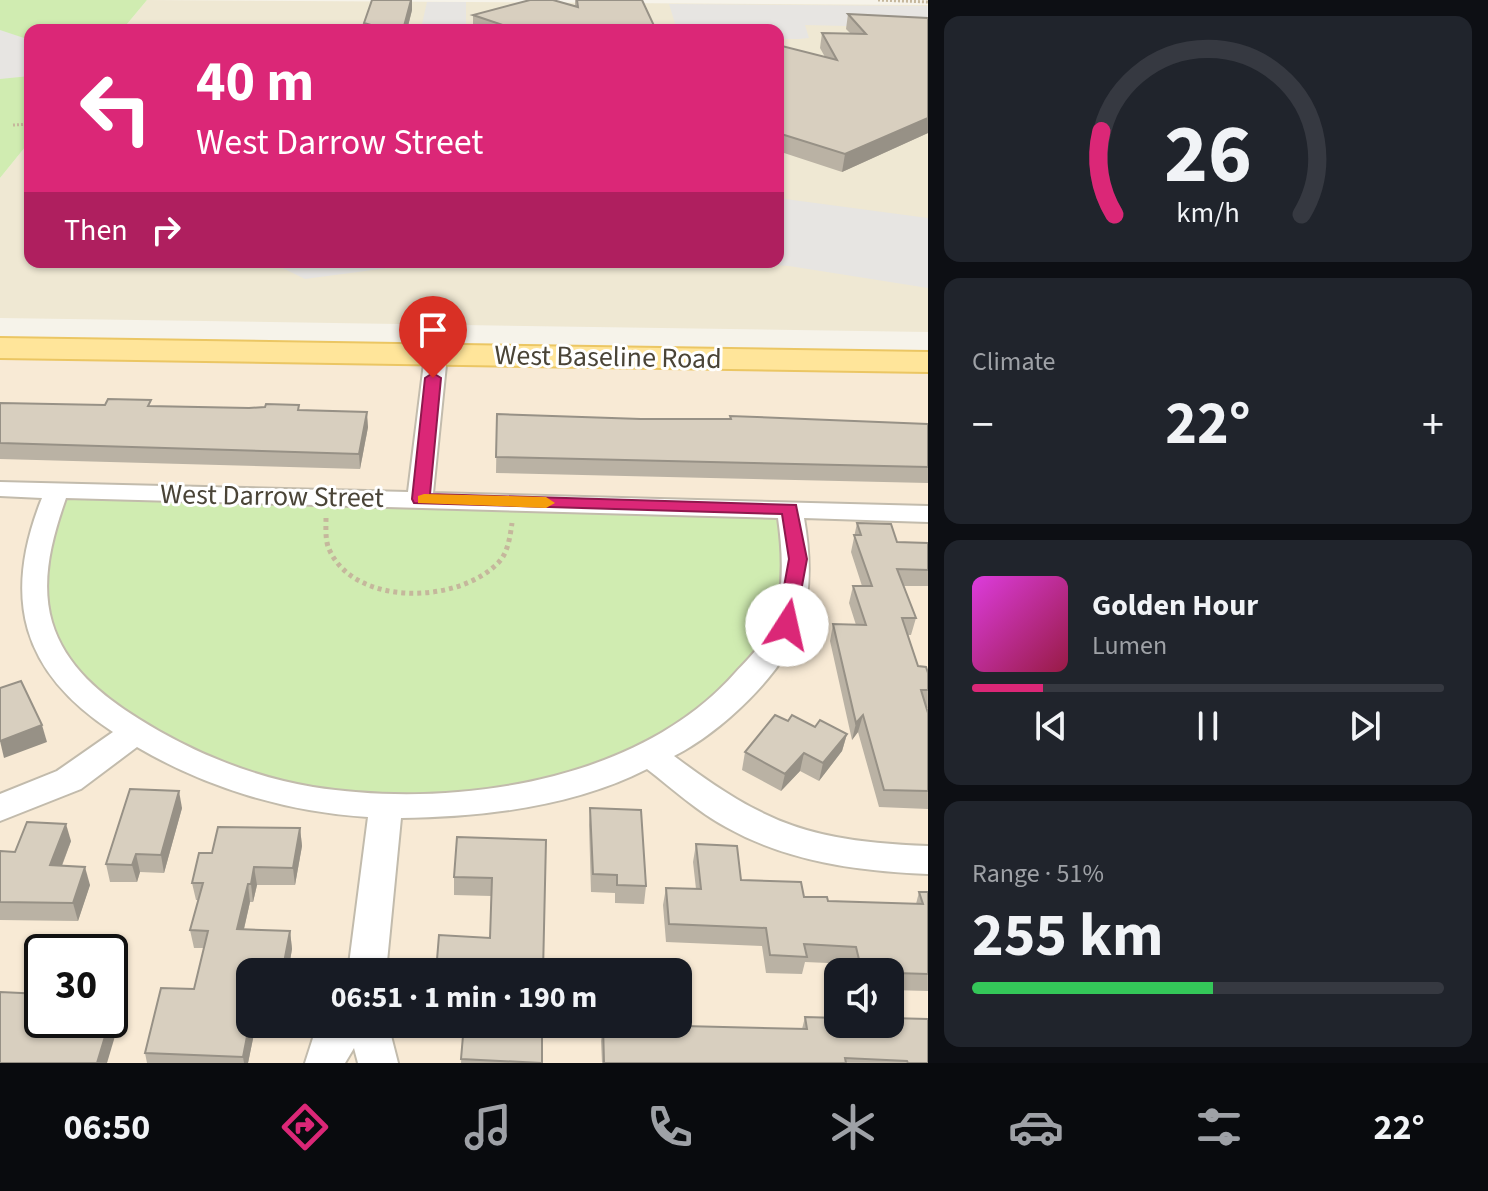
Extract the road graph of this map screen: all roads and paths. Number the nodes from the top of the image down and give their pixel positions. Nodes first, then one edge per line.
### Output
1 (878, 0) edge
2 (928, 2) edge
3 (24, 124) edge
4 (13, 125) dead end
5 (0, 326) edge
6 (928, 341) edge
7 (0, 348) edge
8 (436, 355) junction
9 (928, 362) edge
10 (0, 489) edge
11 (57, 490) junction
12 (330, 497) junction
13 (420, 499) junction
14 (512, 502) junction
15 (790, 509) junction
16 (928, 514) edge
17 (134, 733) junction
18 (651, 755) junction
19 (386, 807) junction
20 (0, 808) edge
21 (928, 860) edge
22 (369, 958) edge
23 (338, 1038) edge
24 (372, 1038) edge
25 (325, 1063) edge
26 (378, 1063) edge

1 - 2 path
3 - 4 path
5 - 6 main road, West Baseline Road
7 - 8 main road, West Baseline Road
8 - 9 main road, West Baseline Road
8 - 13 street
10 - 11 street, West Darrow Street
11 - 12 street, West Darrow Street
11 - 17 street
12 - 13 street, West Darrow Street
12 - 14 path
13 - 14 street, West Darrow Street
14 - 15 street, West Darrow Street
15 - 16 street, West Darrow Street
15 - 18 street
17 - 19 street
17 - 20 street
18 - 19 street
18 - 21 street
19 - 22 street
23 - 25 street
24 - 26 street

